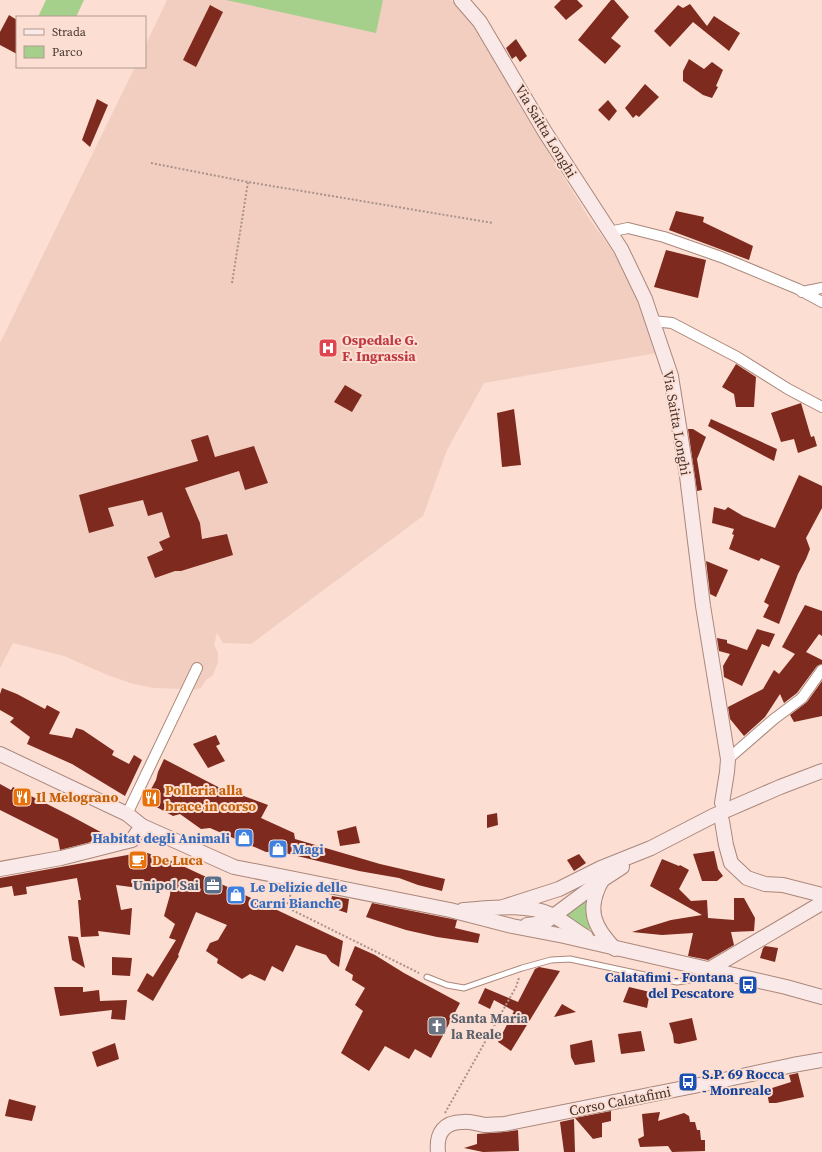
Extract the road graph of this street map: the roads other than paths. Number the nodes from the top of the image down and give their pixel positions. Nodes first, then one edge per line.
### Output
1 (461, 0) edge
2 (609, 232) junction
3 (822, 288) edge
4 (802, 292) junction
5 (822, 302) edge
6 (652, 321) junction
7 (822, 407) edge
8 (197, 668) dead end
9 (822, 670) edge
10 (0, 754) edge
11 (728, 759) junction
12 (822, 771) edge
13 (722, 802) dead end
14 (127, 814) junction
15 (722, 821) dead end
16 (142, 826) junction
17 (651, 848) junction
18 (0, 869) edge
19 (603, 879) junction
20 (559, 889) junction
21 (822, 895) edge
22 (822, 903) edge
23 (503, 907) junction
24 (450, 910) junction
25 (553, 916) junction
26 (512, 926) junction
27 (564, 936) junction
28 (598, 944) junction
29 (616, 949) junction
30 (708, 970) junction
31 (427, 978) road end
32 (822, 997) edge
33 (822, 1060) edge
34 (438, 1152) edge

1 - 2 street, Via Saitta Longhi
2 - 4 street
2 - 6 street, Via Saitta Longhi
3 - 4 street
4 - 5 street
6 - 7 street
6 - 11 street, Via Saitta Longhi
8 - 14 street
9 - 11 street
10 - 14 street
11 - 13 street, Via Saitta Longhi
12 - 17 street
14 - 16 street
15 - 21 street
16 - 18 street
16 - 24 street
17 - 19 street
17 - 20 street
19 - 25 street
19 - 29 street
20 - 23 street
20 - 25 street
22 - 30 street
23 - 24 street
23 - 25 street
24 - 26 street
25 - 26 street
25 - 27 street
25 - 28 street
26 - 27 street
27 - 28 street
28 - 29 street
29 - 30 street
30 - 31 lane
30 - 32 street
33 - 34 street, Corso Calatafimi

